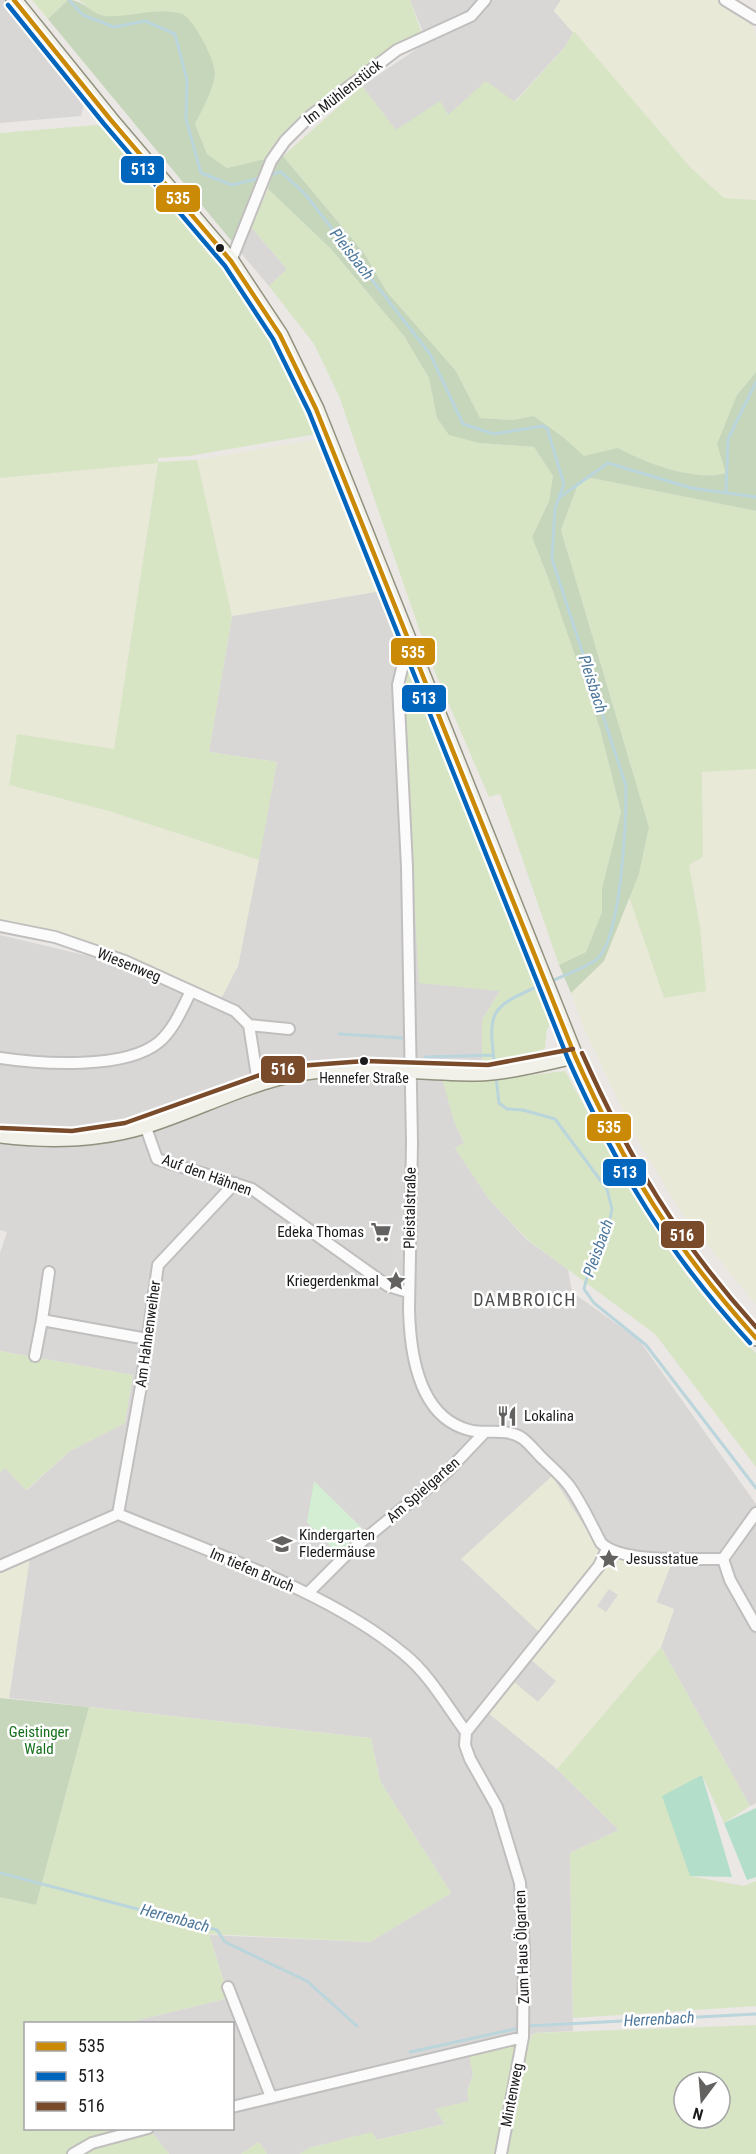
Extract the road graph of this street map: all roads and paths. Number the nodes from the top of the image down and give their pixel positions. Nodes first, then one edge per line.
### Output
1 (14, 0) edge
2 (485, 0) edge
3 (725, 0) edge
4 (756, 19) edge
5 (231, 261) junction
6 (412, 652) junction
7 (0, 926) edge
8 (190, 991) junction
9 (249, 1025) junction
10 (289, 1029) dead end
11 (575, 1056) junction
12 (0, 1058) edge
13 (410, 1070) junction
14 (258, 1083) junction
15 (145, 1125) junction
16 (0, 1135) edge
17 (235, 1183) junction
18 (49, 1272) dead end
19 (408, 1292) junction
20 (42, 1320) junction
21 (756, 1338) edge
22 (147, 1339) junction
23 (35, 1356) dead end
24 (484, 1433) junction
25 (756, 1513) edge
26 (118, 1514) junction
27 (607, 1549) junction
28 (723, 1559) junction
29 (0, 1566) edge
30 (308, 1593) junction
31 (756, 1626) edge
32 (466, 1732) junction
33 (228, 1987) dead end
34 (523, 2037) junction
35 (271, 2097) junction
36 (234, 2106) edge
37 (141, 2130) edge
38 (73, 2154) edge
39 (501, 2154) edge

1 - 5 main road
2 - 5 street, Im Mühlenstück
3 - 4 street
5 - 6 main road
6 - 11 main road
6 - 13 street, Pleistalstraße
7 - 8 street, Wiesenweg
8 - 9 street, Wiesenweg
8 - 12 street
9 - 10 street
9 - 14 street
11 - 13 main road
11 - 21 main road
13 - 14 main road
13 - 19 street, Pleistalstraße
14 - 15 main road
15 - 16 main road
15 - 17 street, Auf den Hähnen
17 - 19 street, Auf den Hähnen
17 - 22 street, Am Hahnenweiher
18 - 20 street
19 - 24 street, Pleistalstraße
20 - 22 street
20 - 23 street
22 - 26 street, Am Hahnenweiher
24 - 27 street, Pleistalstraße
24 - 30 street, Am Spielgarten
25 - 28 street
26 - 29 street
26 - 30 street, Im tiefen Bruch
27 - 28 street
27 - 32 street
28 - 31 street
30 - 32 street, Im tiefen Bruch
32 - 34 street, Zum Haus Ölgarten
33 - 35 street
34 - 35 street
34 - 39 street, Mintenweg
35 - 36 street
37 - 38 street

